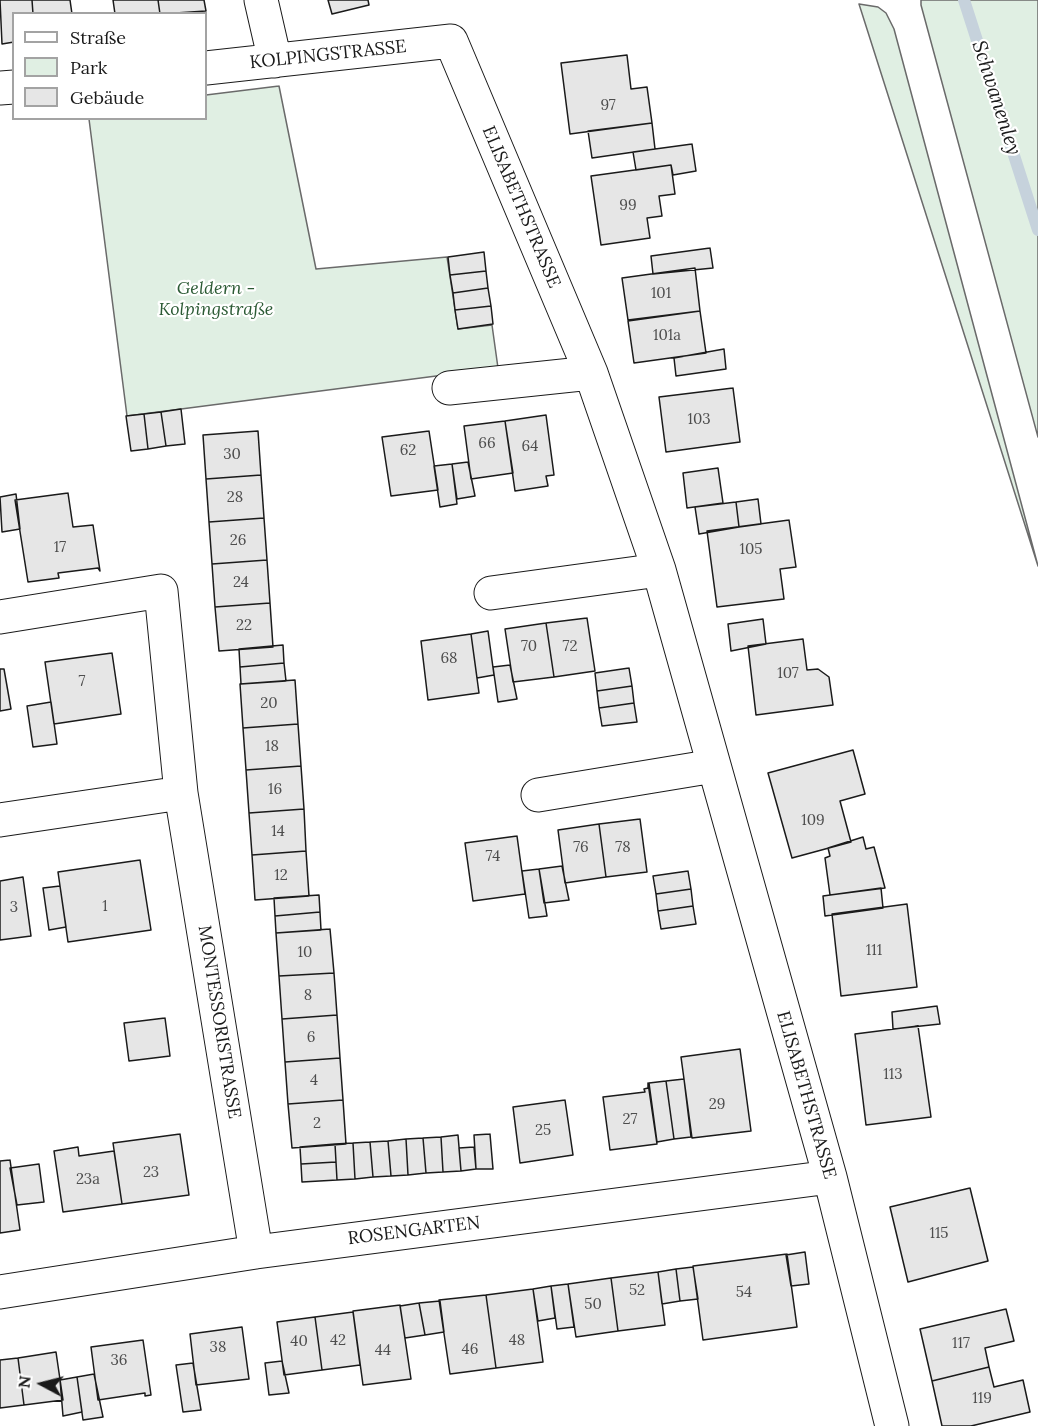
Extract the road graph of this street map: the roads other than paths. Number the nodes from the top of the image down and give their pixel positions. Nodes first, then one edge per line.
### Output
1 (261, 0) edge
2 (451, 41) joint
3 (275, 61) junction
4 (207, 68) edge
5 (591, 373) junction
6 (449, 388) dead end
7 (659, 570) junction
8 (491, 593) dead end
9 (0, 618) edge
10 (714, 766) junction
11 (181, 793) junction
12 (538, 795) dead end
13 (0, 819) edge
14 (830, 1178) junction
15 (256, 1252) junction
16 (0, 1292) edge
17 (892, 1426) edge

1 - 3 street
2 - 3 street, KOLPINGSTRASSE
2 - 5 street, ELISABETHSTRASSE
3 - 4 street, KOLPINGSTRASSE
5 - 6 street
5 - 7 street, ELISABETHSTRASSE
7 - 8 street
7 - 10 street, ELISABETHSTRASSE
9 - 11 street, MONTESSORISTRASSE
10 - 12 street
10 - 14 street, ELISABETHSTRASSE
11 - 13 street
11 - 15 street, MONTESSORISTRASSE
14 - 15 street, ROSENGARTEN
14 - 17 street, ELISABETHSTRASSE
15 - 16 street, ROSENGARTEN

